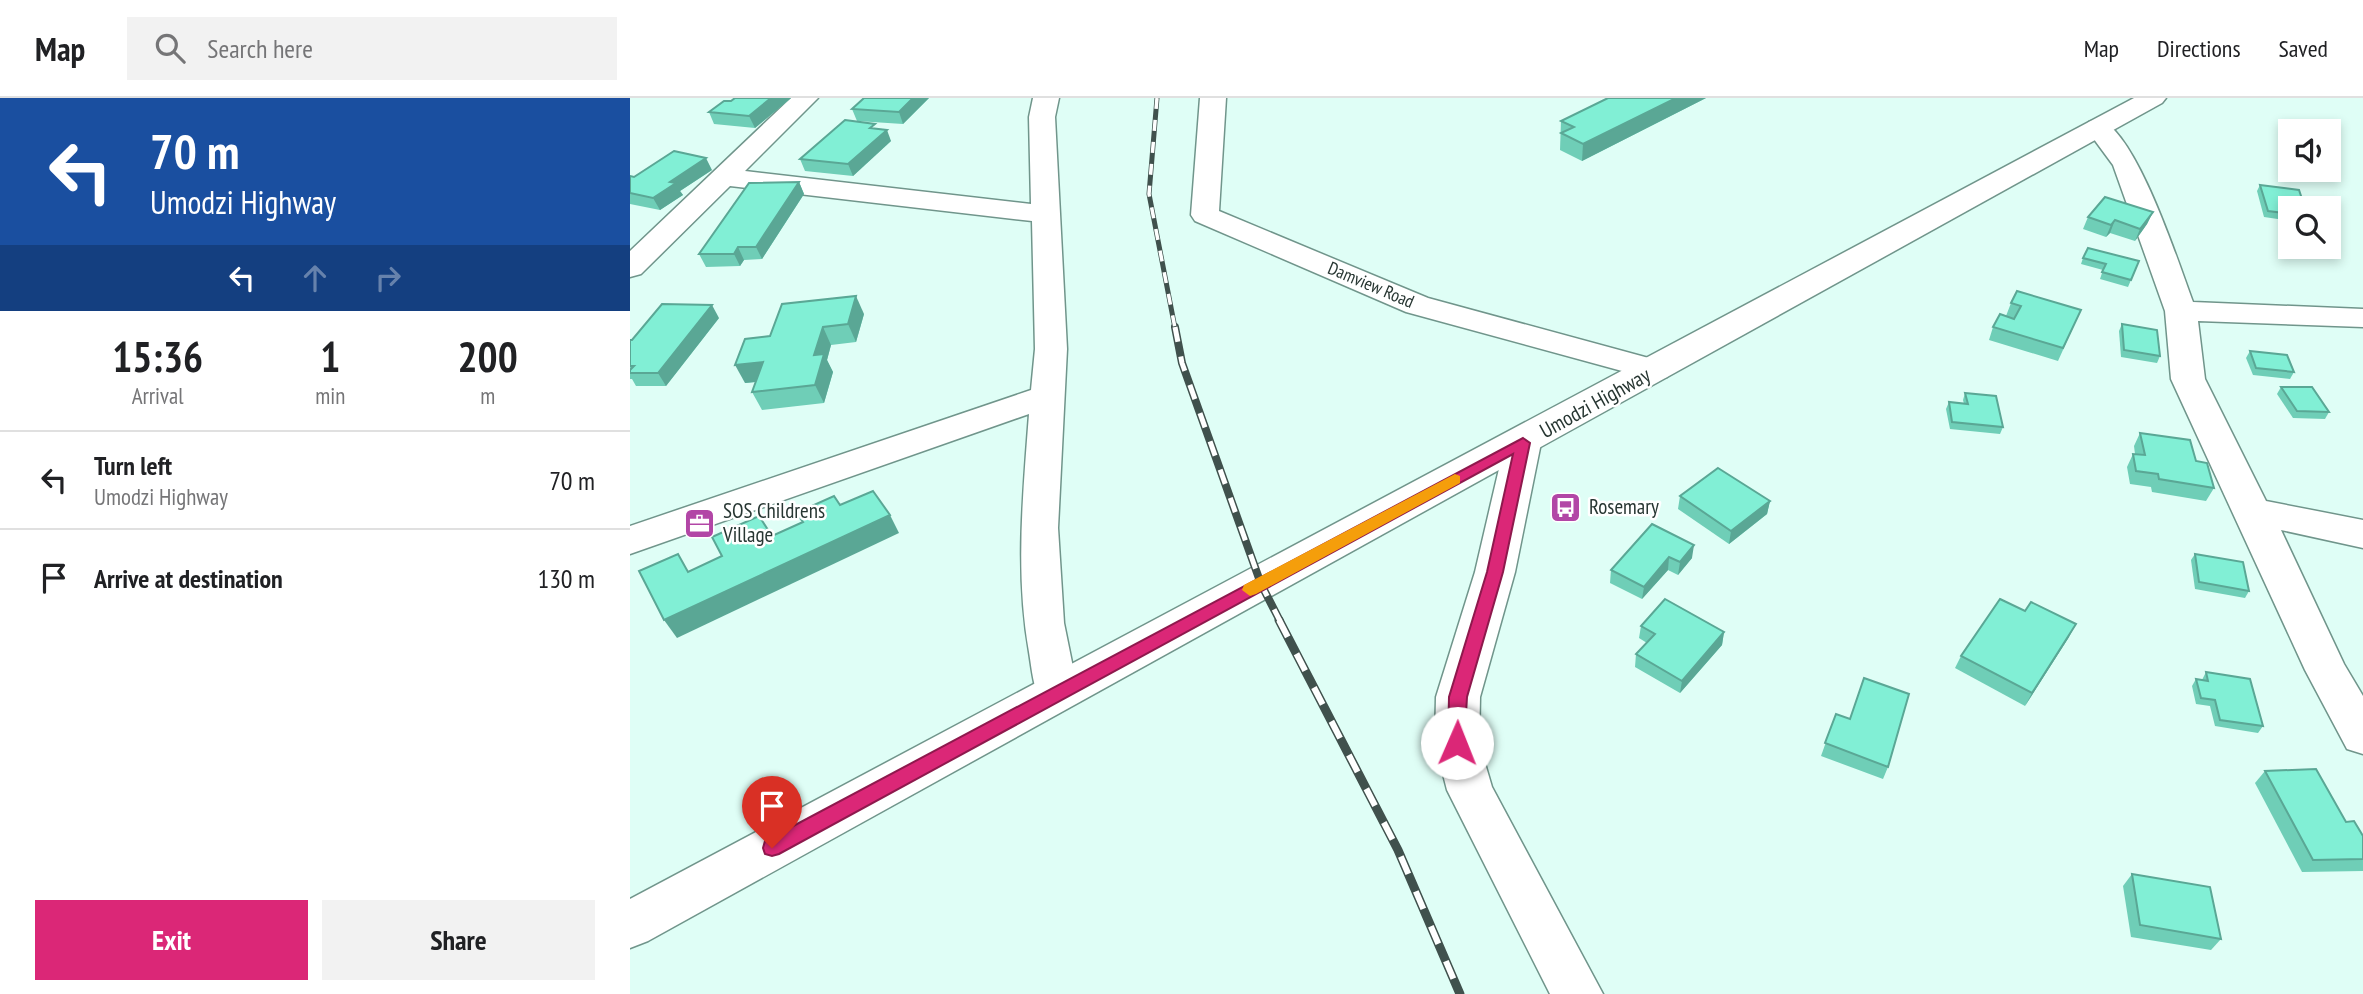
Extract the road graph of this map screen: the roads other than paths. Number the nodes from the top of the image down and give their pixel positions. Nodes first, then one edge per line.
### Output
1 (805, 98) edge
2 (1046, 98) edge
3 (1213, 98) edge
4 (2152, 98) edge
5 (2098, 128) junction
6 (724, 177) junction
7 (1045, 214) junction
8 (630, 268) edge
9 (2181, 311) junction
10 (2363, 318) edge
11 (1655, 370) junction
12 (1048, 396) junction
13 (1523, 443) junction
14 (2253, 511) junction
15 (2363, 534) edge
16 (630, 540) edge
17 (1057, 692) junction
18 (2363, 736) edge
19 (630, 925) edge
20 (1577, 994) edge

1 - 6 main road
2 - 7 main road
3 - 11 main road, Damview Road
4 - 5 main road, Umodzi Highway
5 - 9 main road
5 - 11 main road, Umodzi Highway
6 - 7 main road
6 - 8 main road
7 - 12 main road
9 - 10 main road
9 - 14 main road
11 - 13 main road, Umodzi Highway
12 - 16 main road
12 - 17 main road
13 - 17 main road, Umodzi Highway
13 - 20 main road
14 - 15 main road
14 - 18 main road
17 - 19 main road, Umodzi Highway

